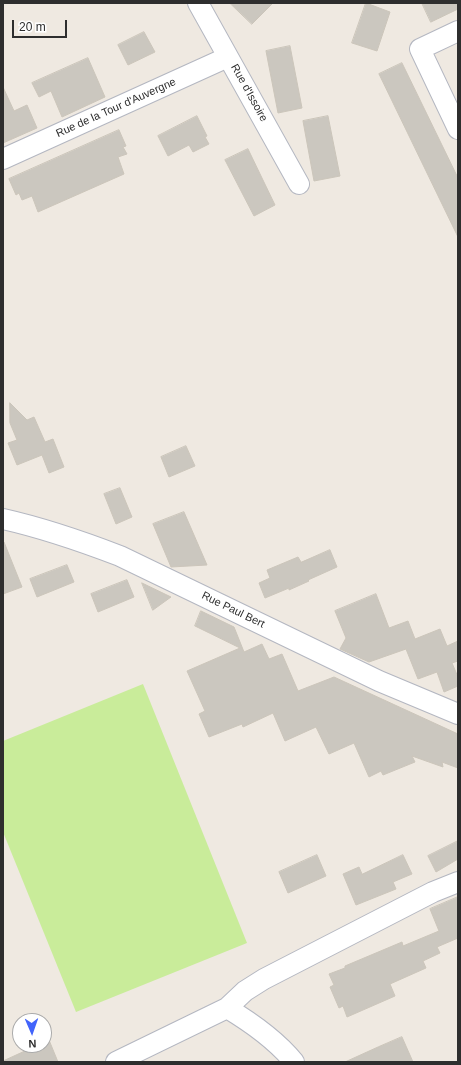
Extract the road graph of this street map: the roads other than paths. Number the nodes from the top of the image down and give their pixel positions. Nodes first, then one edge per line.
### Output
1 (198, 3) edge
2 (458, 31) edge
3 (228, 57) junction
4 (458, 129) edge
5 (3, 159) edge
6 (299, 184) dead end
7 (3, 519) edge
8 (458, 714) edge
9 (458, 882) edge
10 (228, 1008) junction
11 (116, 1062) edge
12 (294, 1062) edge

1 - 3 street, Rue d'Issoire
2 - 4 street
3 - 5 street, Rue de la Tour d'Auvergne
3 - 6 street, Rue d'Issoire
7 - 8 street, Rue Paul Bert
9 - 10 street
10 - 11 street
10 - 12 street

